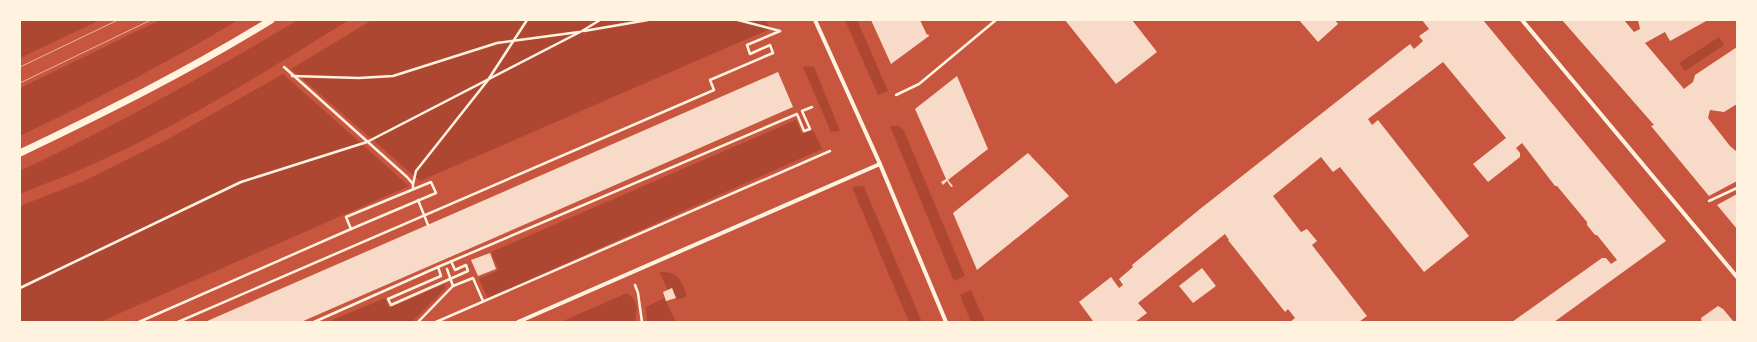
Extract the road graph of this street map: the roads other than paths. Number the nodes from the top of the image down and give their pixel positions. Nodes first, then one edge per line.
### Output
1 (271, 20) edge
2 (815, 20) edge
3 (1522, 20) edge
4 (20, 153) edge
5 (880, 164) junction
6 (1737, 278) edge
7 (518, 322) edge
8 (946, 322) edge

1 - 4 street
2 - 5 street
3 - 6 street
5 - 7 street
5 - 8 street

